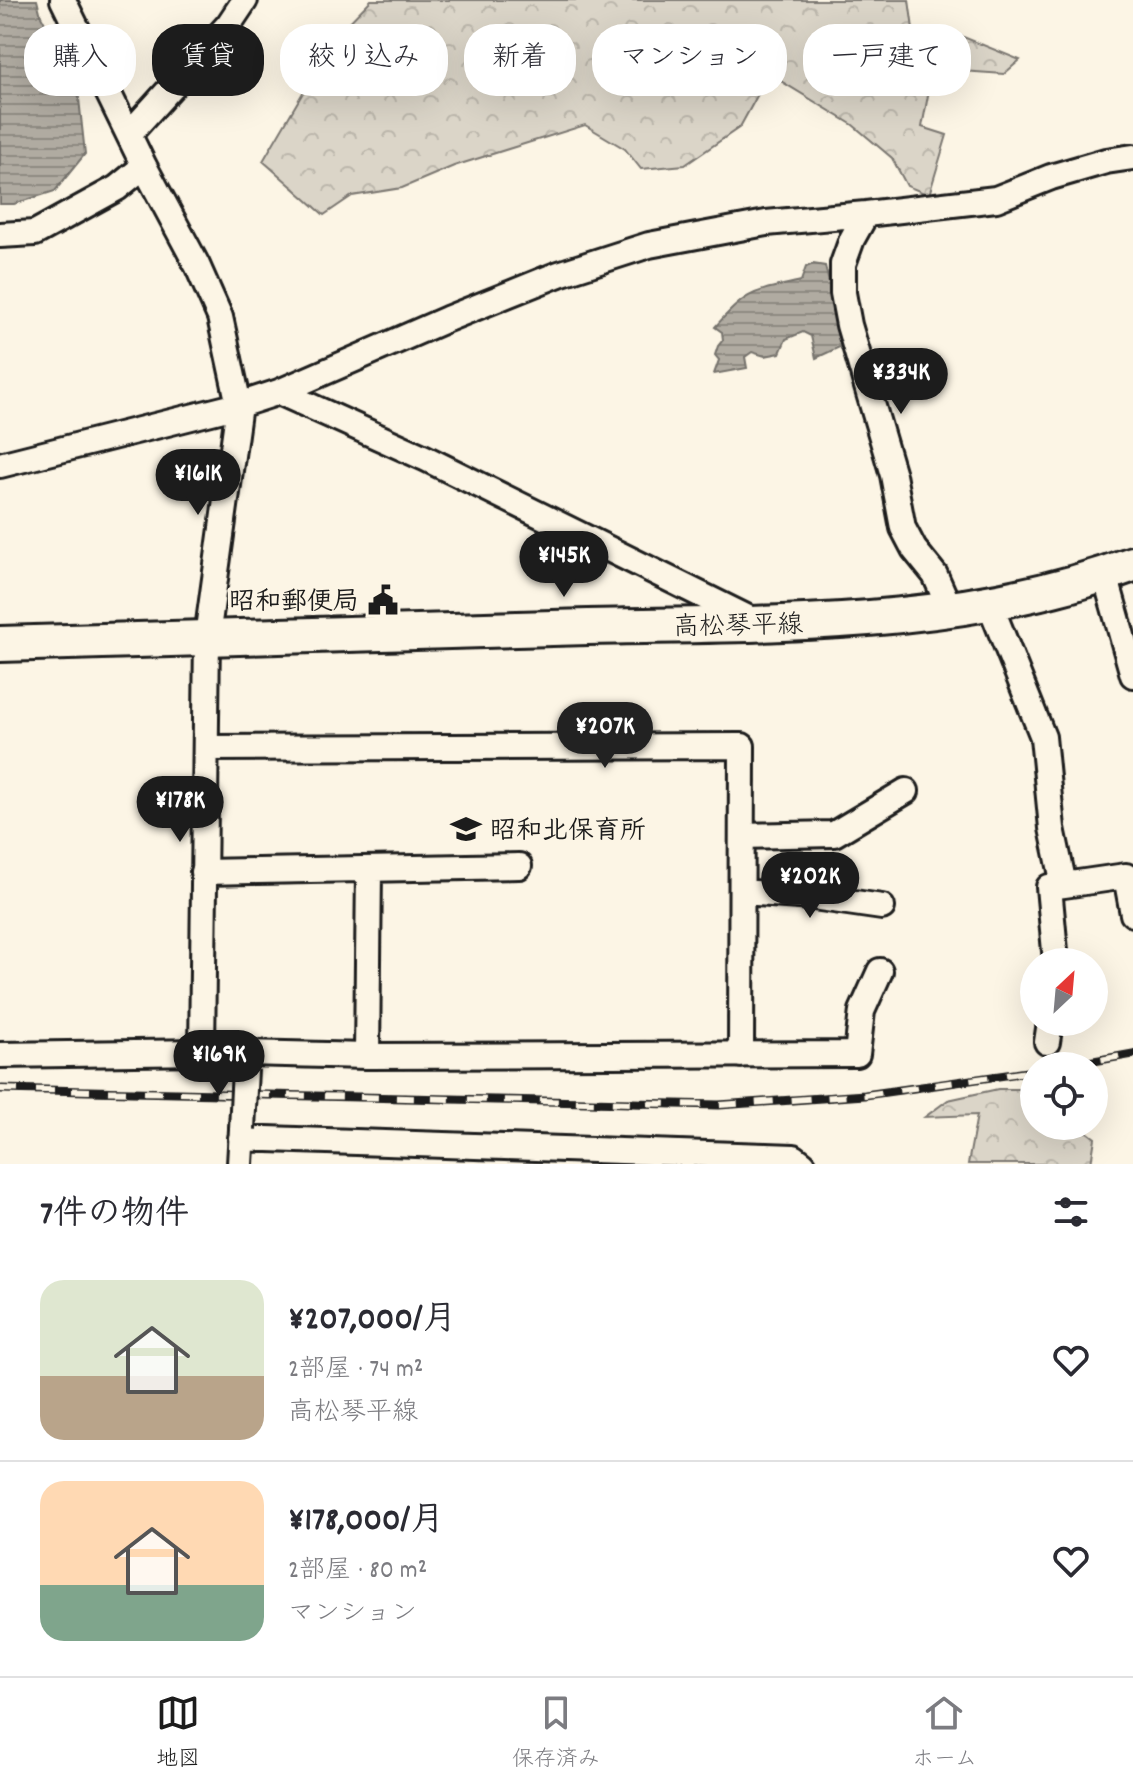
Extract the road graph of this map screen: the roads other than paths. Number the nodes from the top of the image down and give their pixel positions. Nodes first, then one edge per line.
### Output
1 (63, 0) edge
2 (245, 0) edge
3 (129, 134) junction
4 (1133, 157) edge
5 (144, 166) junction
6 (866, 214) junction
7 (0, 235) edge
8 (279, 392) junction
9 (239, 405) junction
10 (0, 465) edge
11 (1119, 569) edge
12 (989, 602) junction
13 (950, 609) junction
14 (758, 623) junction
15 (207, 637) junction
16 (0, 644) edge
17 (1133, 675) edge
18 (206, 748) junction
19 (906, 791) dead end
20 (742, 836) junction
21 (519, 866) dead end
22 (369, 869) junction
23 (203, 872) junction
24 (1064, 885) junction
25 (742, 892) junction
26 (882, 907) dead end
27 (1133, 914) edge
28 (1055, 948) edge
29 (880, 971) dead end
30 (202, 1052) junction
31 (0, 1055) edge
32 (741, 1055) junction
33 (367, 1056) junction
34 (245, 1061) junction
35 (242, 1134) junction
36 (547, 1156) edge
37 (240, 1164) edge
38 (803, 1164) edge

1 - 3 street
2 - 3 street
3 - 5 street
4 - 6 street
5 - 7 street
5 - 9 street
6 - 8 street
6 - 13 street
8 - 9 street
8 - 14 street
9 - 10 street
9 - 15 street
11 - 12 main road, 高松琴平線
11 - 17 street
12 - 13 main road, 高松琴平線
12 - 24 street
13 - 14 main road, 高松琴平線
14 - 15 main road, 高松琴平線
15 - 16 main road, 高松琴平線
15 - 18 street
18 - 20 street
18 - 23 street
19 - 20 street
20 - 25 street
21 - 22 street
22 - 23 street
22 - 33 street
23 - 30 street
24 - 27 street
24 - 28 street
25 - 26 street
25 - 32 street
29 - 32 street
30 - 31 street
30 - 34 street
32 - 33 street
33 - 34 street
34 - 35 street, bridge
35 - 36 street
35 - 37 street
36 - 38 street

